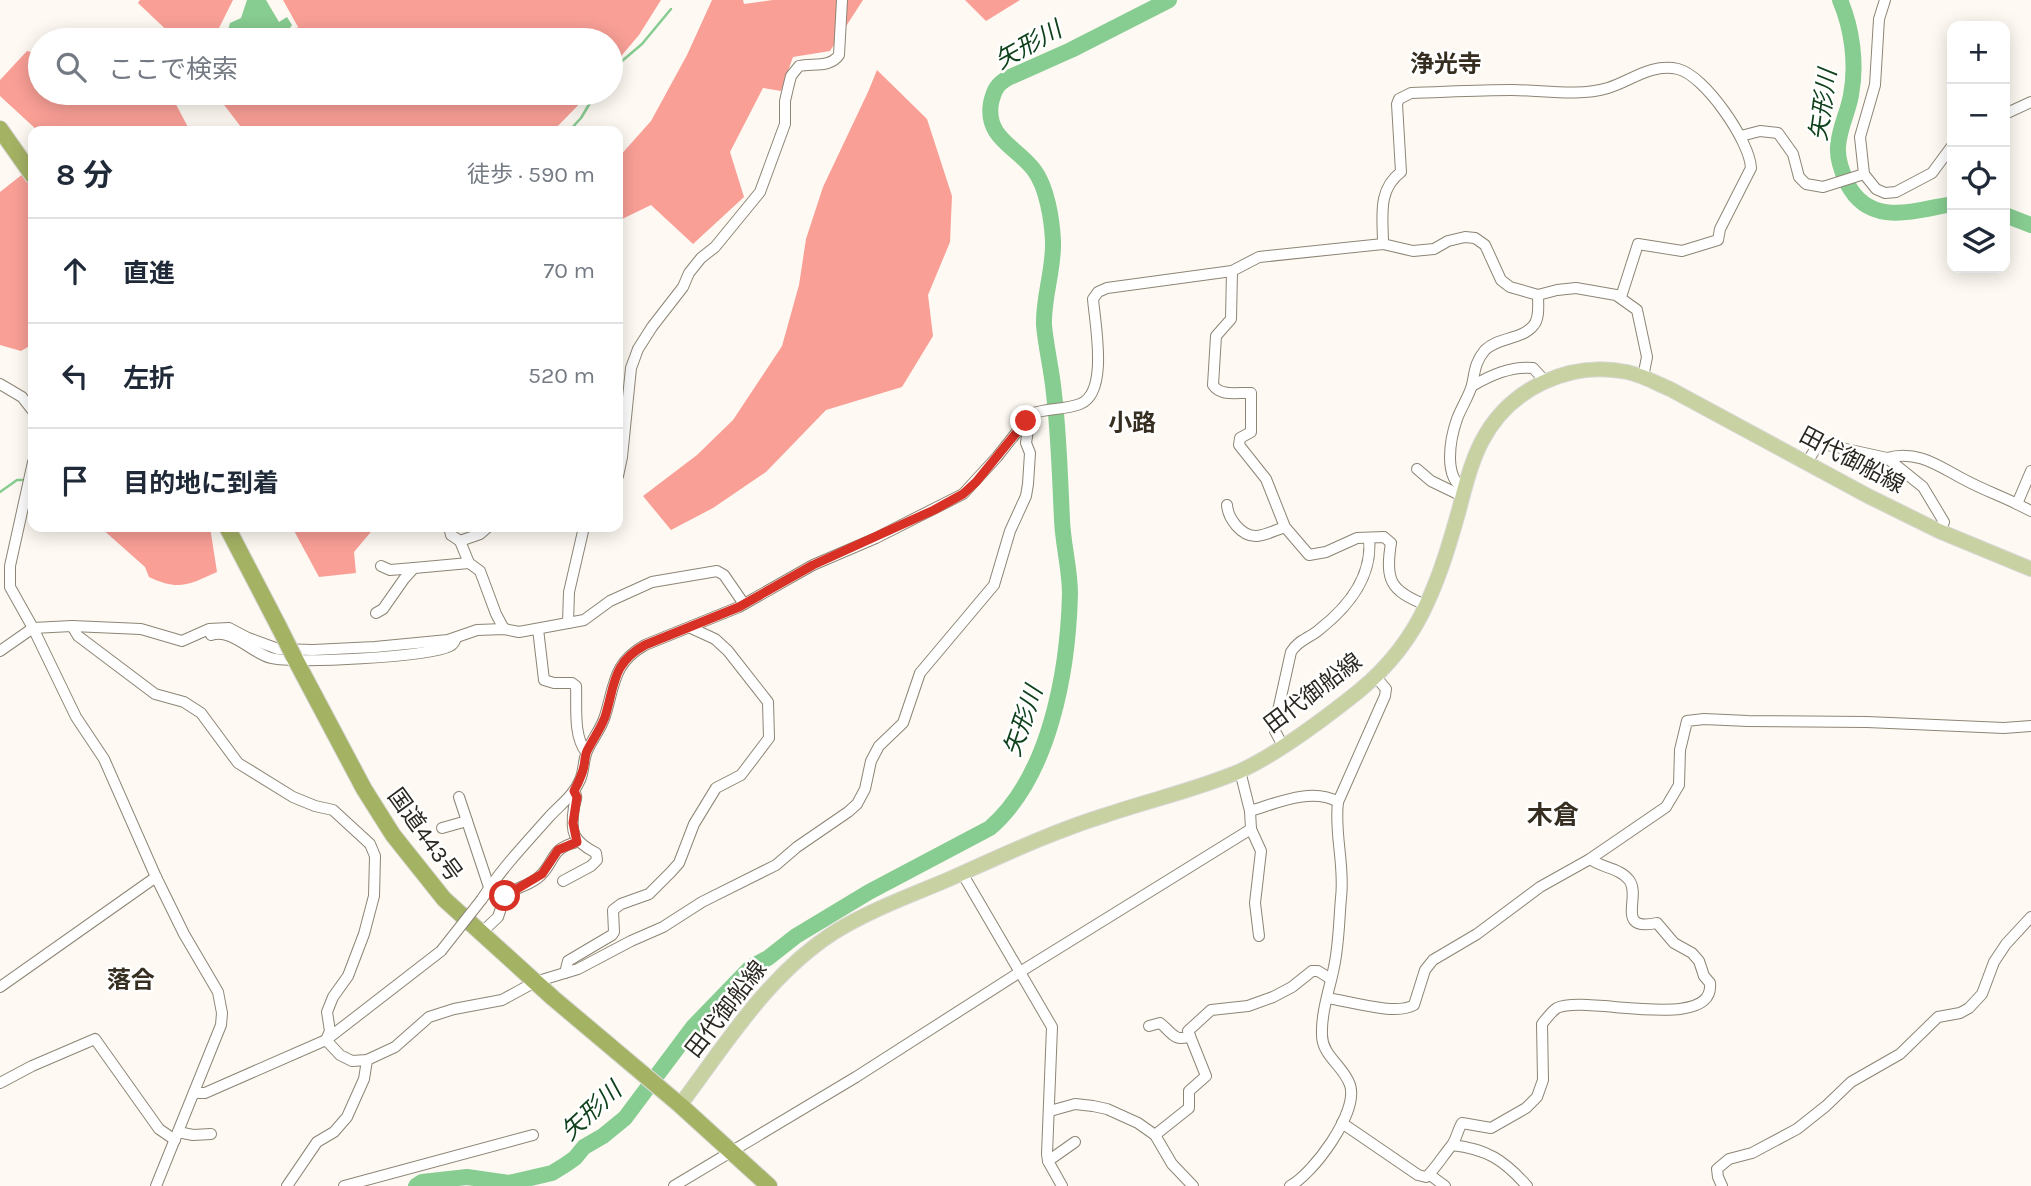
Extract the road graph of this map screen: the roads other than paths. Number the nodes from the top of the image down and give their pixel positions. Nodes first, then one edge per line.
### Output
1 (842, 0) edge
2 (1885, 0) edge
3 (2031, 102) edge
4 (2010, 112) edge
5 (0, 129) edge
6 (1741, 136) junction
7 (1951, 147) edge
8 (28, 169) edge
9 (1864, 174) junction
10 (1383, 244) junction
11 (1232, 271) junction
12 (1538, 295) junction
13 (1621, 297) junction
14 (1643, 377) junction
15 (1545, 380) junction
16 (0, 384) edge
17 (1472, 386) junction
18 (28, 405) edge
19 (1033, 414) junction
20 (623, 447) edge
21 (1886, 458) junction
22 (1807, 462) junction
23 (1417, 469) dead end
24 (2031, 471) edge
25 (28, 485) edge
26 (1463, 492) junction
27 (1227, 505) dead end
28 (2017, 505) junction
29 (2031, 511) edge
30 (1285, 527) junction
31 (1939, 531) junction
32 (230, 532) edge
33 (450, 532) edge
34 (482, 532) edge
35 (583, 532) edge
36 (1369, 538) junction
37 (460, 541) junction
38 (469, 562) junction
39 (381, 566) dead end
40 (414, 568) junction
41 (2031, 569) edge
42 (5, 585) edge
43 (744, 604) junction
44 (1426, 605) junction
45 (376, 613) dead end
46 (568, 623) junction
47 (72, 626) junction
48 (33, 628) junction
49 (691, 628) junction
50 (504, 629) junction
51 (538, 629) junction
52 (456, 637) junction
53 (182, 641) junction
54 (0, 651) edge
55 (295, 658) junction
56 (1376, 677) junction
57 (2031, 726) edge
58 (1283, 746) junction
59 (586, 752) junction
60 (1240, 771) junction
61 (574, 791) junction
62 (459, 797) dead end
63 (1338, 802) junction
64 (1250, 811) junction
65 (467, 821) junction
66 (442, 828) dead end
67 (1251, 829) junction
68 (577, 842) junction
69 (1590, 859) junction
70 (962, 873) junction
71 (156, 877) junction
72 (563, 881) dead end
73 (489, 887) junction
74 (2031, 917) edge
75 (480, 934) junction
76 (1259, 936) dead end
77 (1020, 972) junction
78 (565, 973) junction
79 (1331, 979) junction
80 (535, 982) junction
81 (0, 987) edge
82 (1327, 998) junction
83 (1149, 1026) dead end
84 (1190, 1036) junction
85 (326, 1040) junction
86 (368, 1060) junction
87 (0, 1083) edge
88 (194, 1093) junction
89 (680, 1105) junction
90 (1050, 1111) junction
91 (1342, 1123) junction
92 (211, 1134) dead end
93 (533, 1135) dead end
94 (1155, 1135) junction
95 (177, 1136) junction
96 (1075, 1142) dead end
97 (1452, 1145) junction
98 (730, 1152) junction
99 (1048, 1161) junction
100 (1430, 1175) junction
101 (1294, 1185) edge
102 (156, 1186) edge
103 (287, 1186) edge
104 (344, 1186) edge
105 (674, 1186) edge
106 (769, 1186) edge
107 (1062, 1186) edge
108 (1193, 1186) edge
109 (1445, 1186) edge
110 (1527, 1186) edge
111 (1722, 1186) edge

1 - 20 street
2 - 9 street
3 - 4 street
5 - 8 highway
6 - 9 street
6 - 10 street
6 - 13 street
7 - 9 street
10 - 11 street
10 - 12 street
11 - 19 street
11 - 30 street
12 - 13 street
12 - 17 street
13 - 14 street
14 - 15 main road, 田代御船線
14 - 22 main road, 田代御船線
15 - 17 street
15 - 26 main road, 田代御船線
16 - 18 street
17 - 26 street
19 - 43 street
19 - 78 street
21 - 22 street
21 - 28 street
21 - 31 street
22 - 31 main road, 田代御船線
23 - 26 street
24 - 28 street
25 - 42 street
26 - 44 main road, 田代御船線
27 - 30 street
28 - 29 street
30 - 36 street
31 - 41 main road, 田代御船線
32 - 55 highway, 国道443号, bridge
33 - 37 street
34 - 37 street
35 - 46 street
36 - 44 street
36 - 58 street
37 - 38 street
38 - 40 street
38 - 50 street
39 - 40 street
40 - 45 street
42 - 48 street
43 - 46 street
43 - 49 street
44 - 56 main road, 田代御船線
46 - 51 street
47 - 48 street
47 - 53 street
47 - 85 street
48 - 54 street
48 - 71 street
49 - 59 street
49 - 78 street
50 - 51 street
50 - 52 street
51 - 59 street
52 - 53 street
52 - 55 street
53 - 55 street
55 - 75 highway, 国道443号
56 - 58 main road, 田代御船線
56 - 63 street
57 - 69 street
58 - 60 main road, 田代御船線
59 - 61 street
60 - 64 street
60 - 70 main road, 田代御船線
61 - 68 street
61 - 73 street
62 - 65 street
63 - 64 street
63 - 79 street
64 - 67 street
65 - 66 street
65 - 73 street
67 - 76 street
67 - 77 street
68 - 72 street
68 - 75 street
69 - 82 street
69 - 97 street
70 - 77 street
70 - 89 main road, 田代御船線
71 - 81 street
71 - 88 street
73 - 85 street, bridge
74 - 111 street
75 - 80 highway, 国道443号
77 - 90 street
77 - 98 street
78 - 80 street
79 - 82 street
79 - 84 street
80 - 86 street
80 - 89 highway, 国道443号
82 - 91 street
83 - 84 street
84 - 94 street
85 - 86 street
85 - 88 street
86 - 103 street
87 - 95 street
88 - 95 street
89 - 98 highway, 国道443号
90 - 94 street
90 - 99 street
91 - 100 street
91 - 101 street
92 - 95 street
93 - 104 street
94 - 108 street
95 - 102 street
96 - 99 street
97 - 100 street
97 - 110 street
98 - 105 street
98 - 106 highway, 国道443号
99 - 107 street
100 - 109 street

